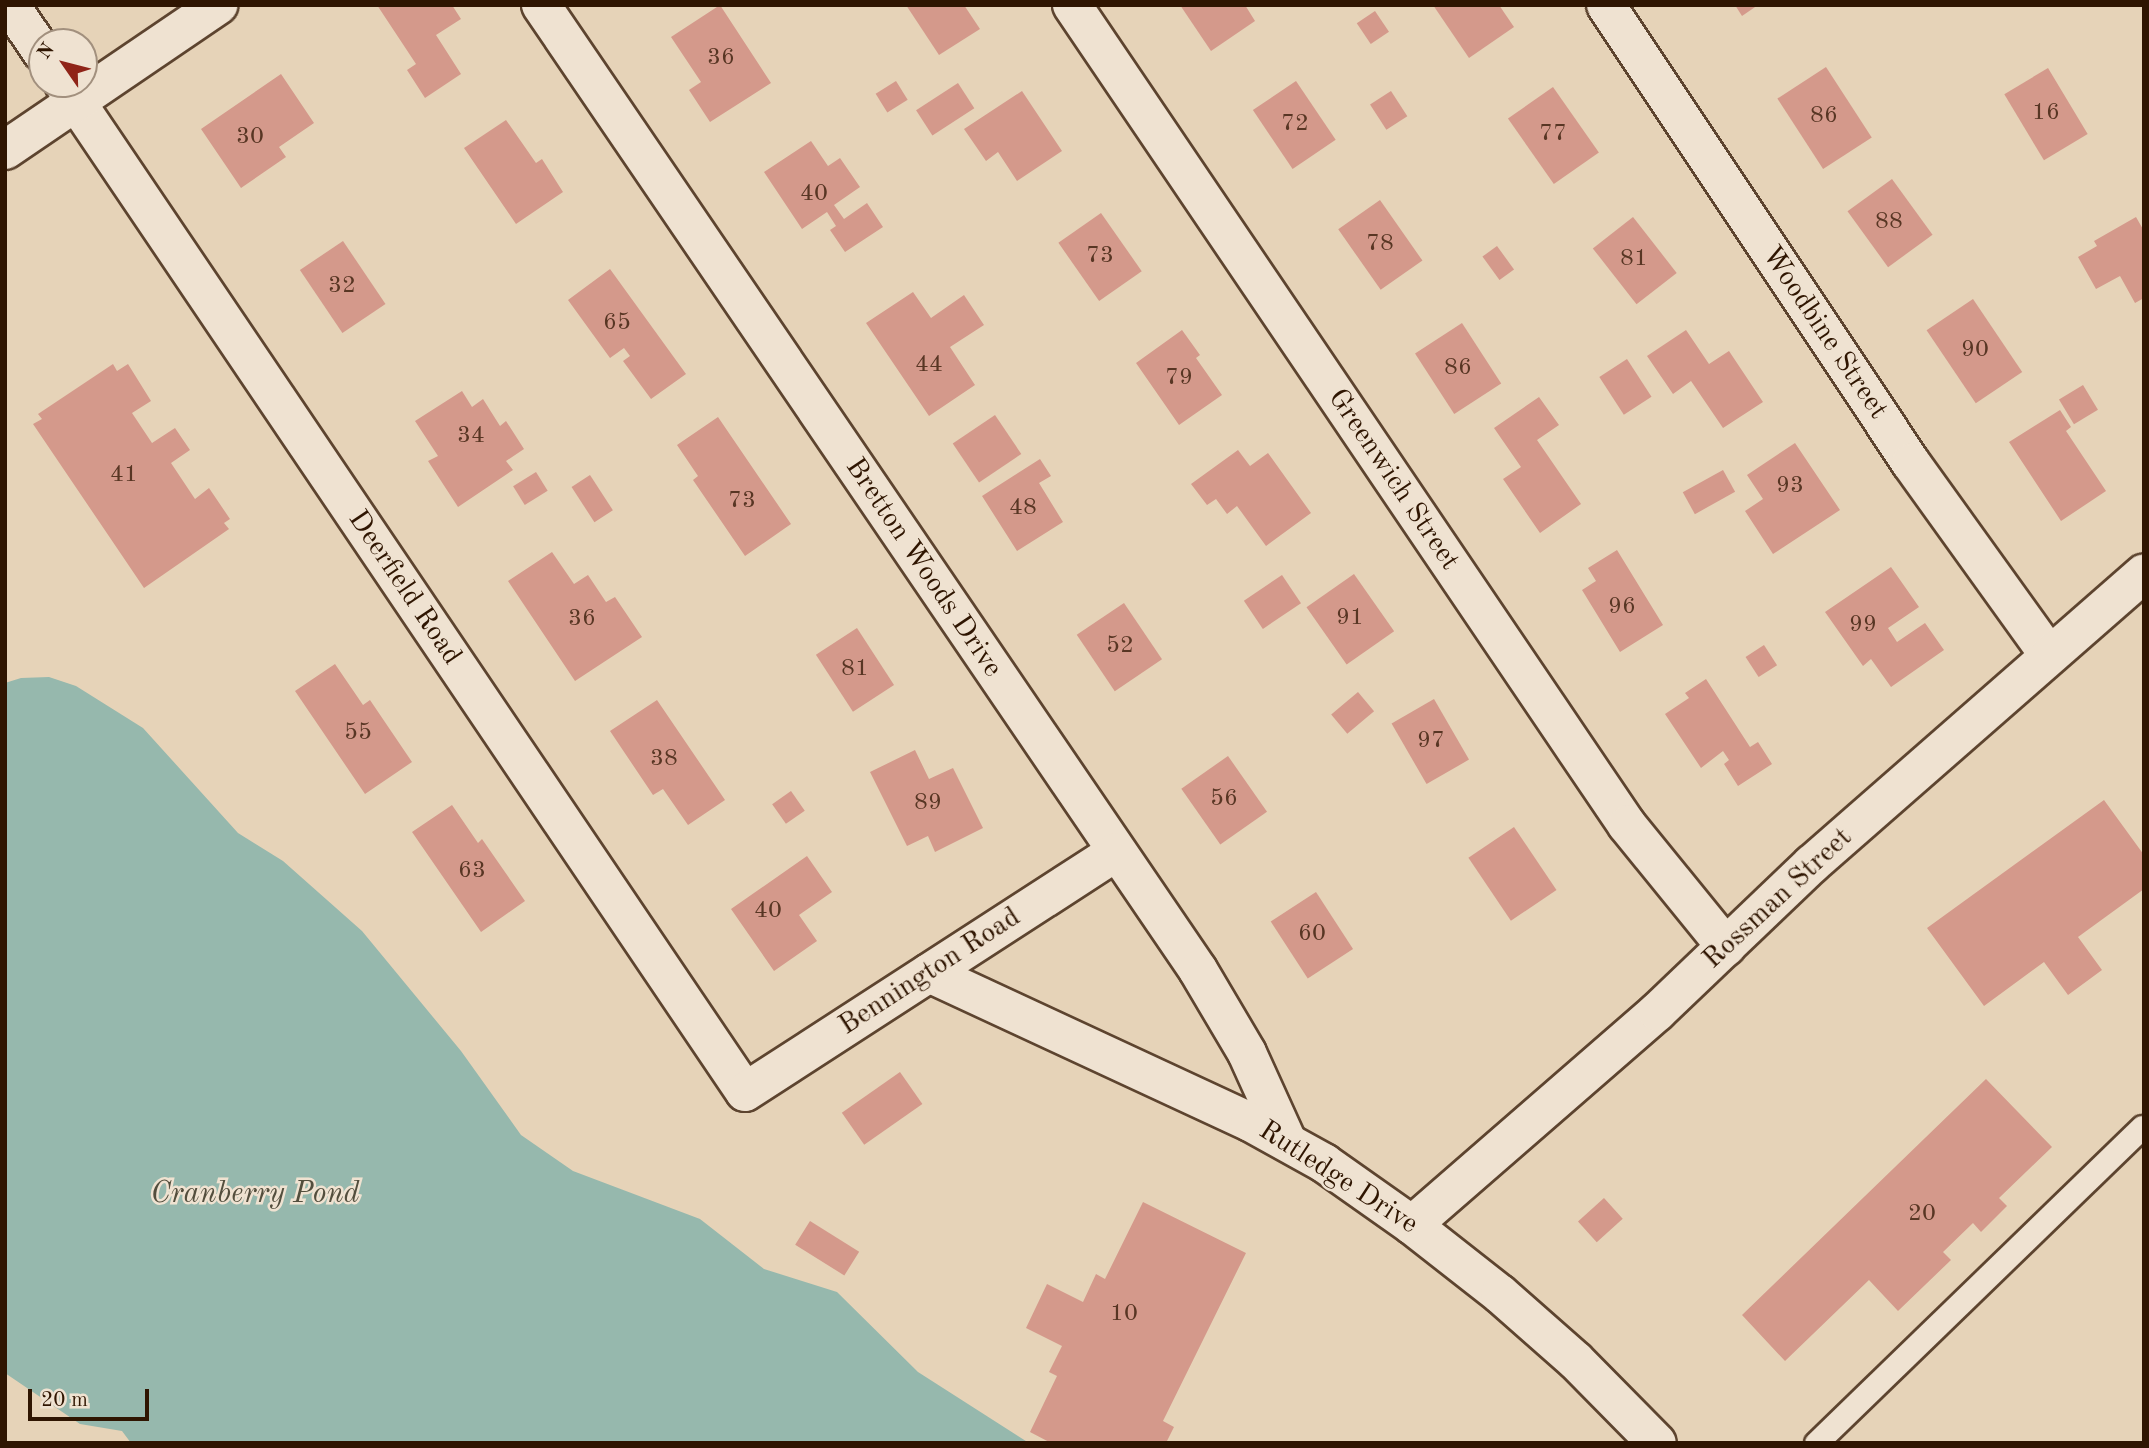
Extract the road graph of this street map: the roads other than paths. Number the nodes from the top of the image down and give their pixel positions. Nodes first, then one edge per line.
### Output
1 (10, 5) edge
2 (218, 5) edge
3 (541, 5) edge
4 (1072, 5) edge
5 (1606, 5) edge
6 (28, 31) edge
7 (98, 76) edge
8 (64, 98) edge
9 (73, 98) edge
10 (5, 150) edge
11 (2144, 573) edge
12 (2049, 655) junction
13 (1115, 852) junction
14 (1726, 947) junction
15 (929, 973) junction
16 (745, 1092) joint
17 (2142, 1127) dead end
18 (1287, 1141) junction
19 (1412, 1225) junction
20 (1657, 1443) edge
21 (1816, 1443) edge

1 - 6 street
2 - 7 street
3 - 13 street, Bretton Woods Drive
4 - 14 street, Greenwich Street
5 - 12 street, Woodbine Street
8 - 10 street
9 - 16 street, Deerfield Road
11 - 12 street, Rossman Street
12 - 14 street, Rossman Street
13 - 15 street, Bennington Road
13 - 18 street, Bretton Woods Drive
14 - 19 street, Rossman Street
15 - 16 street, Bennington Road
15 - 18 street, Rutledge Drive
17 - 21 lane
18 - 19 street, Rutledge Drive
19 - 20 street, Rutledge Drive

